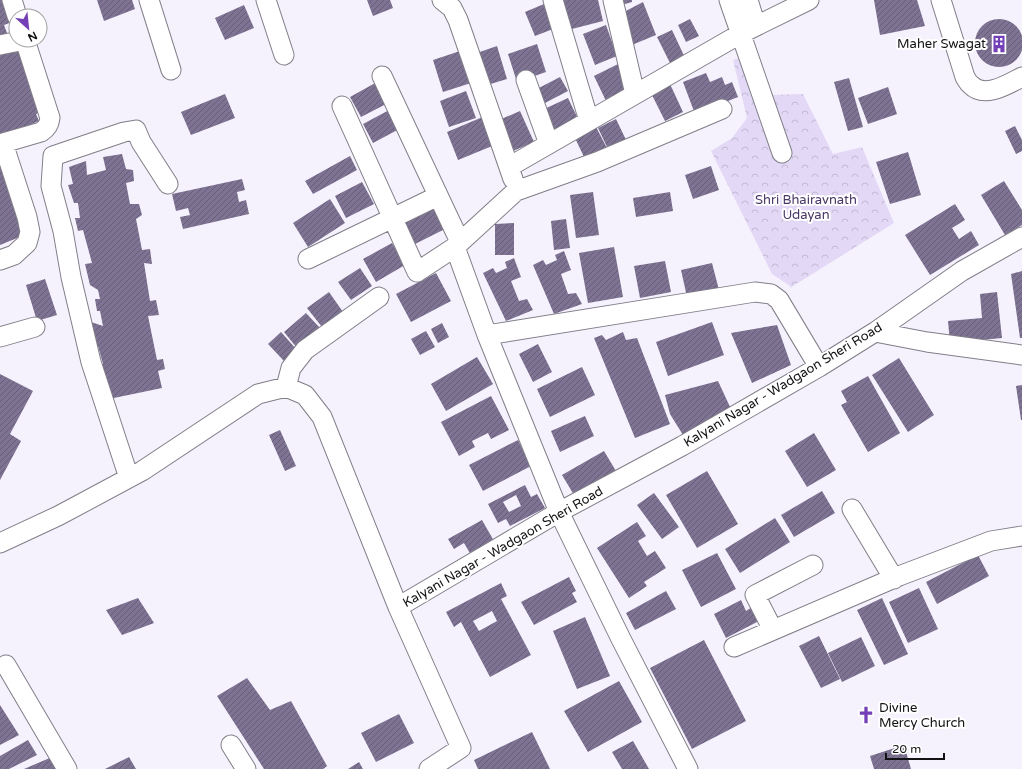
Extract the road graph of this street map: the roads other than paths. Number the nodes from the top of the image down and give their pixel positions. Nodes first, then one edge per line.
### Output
1 (149, 0) edge
2 (266, 0) edge
3 (442, 0) edge
4 (553, 0) edge
5 (613, 0) edge
6 (729, 0) edge
7 (748, 0) edge
8 (809, 0) edge
9 (941, 0) edge
10 (748, 30) junction
11 (28, 48) edge
12 (284, 55) dead end
13 (171, 70) dead end
14 (382, 76) dead end
15 (1022, 77) edge
16 (526, 80) dead end
17 (636, 94) junction
18 (342, 106) dead end
19 (722, 109) dead end
20 (589, 121) junction
21 (2, 143) edge
22 (549, 144) junction
23 (782, 154) dead end
24 (509, 167) junction
25 (168, 184) dead end
26 (516, 190) junction
27 (438, 196) junction
28 (392, 217) junction
29 (1022, 237) edge
30 (457, 244) junction
31 (308, 259) dead end
32 (0, 260) edge
33 (379, 297) dead end
34 (35, 327) dead end
35 (874, 332) junction
36 (486, 334) junction
37 (0, 337) edge
38 (1022, 355) edge
39 (819, 367) junction
40 (286, 387) junction
41 (129, 478) junction
42 (852, 509) dead end
43 (559, 512) junction
44 (1022, 536) edge
45 (0, 543) edge
46 (813, 565) dead end
47 (894, 578) junction
48 (398, 607) junction
49 (773, 630) junction
50 (734, 647) dead end
51 (6, 666) dead end
52 (231, 745) dead end
53 (67, 769) edge
54 (246, 769) edge
55 (429, 769) edge
56 (688, 769) edge

1 - 13 street
2 - 12 street
3 - 24 street
4 - 20 street
5 - 17 street
6 - 10 street
7 - 10 street
8 - 10 street
9 - 15 street
10 - 17 street
10 - 23 street
11 - 21 street
14 - 27 street
16 - 22 street
17 - 20 street
18 - 28 street
19 - 26 street
20 - 22 street
21 - 32 street
22 - 24 street
24 - 26 street
25 - 41 street
26 - 30 street
27 - 28 street
27 - 30 street
28 - 30 street
28 - 31 street
29 - 35 street, Kalyani Nagar - Wadgaon Sheri Road
30 - 36 street
33 - 40 street
34 - 37 street
35 - 38 street
35 - 39 street, Kalyani Nagar - Wadgaon Sheri Road
36 - 39 street
36 - 43 street
39 - 43 street, Kalyani Nagar - Wadgaon Sheri Road
40 - 41 street
40 - 48 street, Kalyani Nagar - Wadgaon Sheri Road
41 - 45 street
42 - 47 street
43 - 48 street, Kalyani Nagar - Wadgaon Sheri Road
43 - 56 street
44 - 47 street
46 - 49 street
47 - 49 street
48 - 55 street
49 - 50 street
51 - 53 street
52 - 54 street

